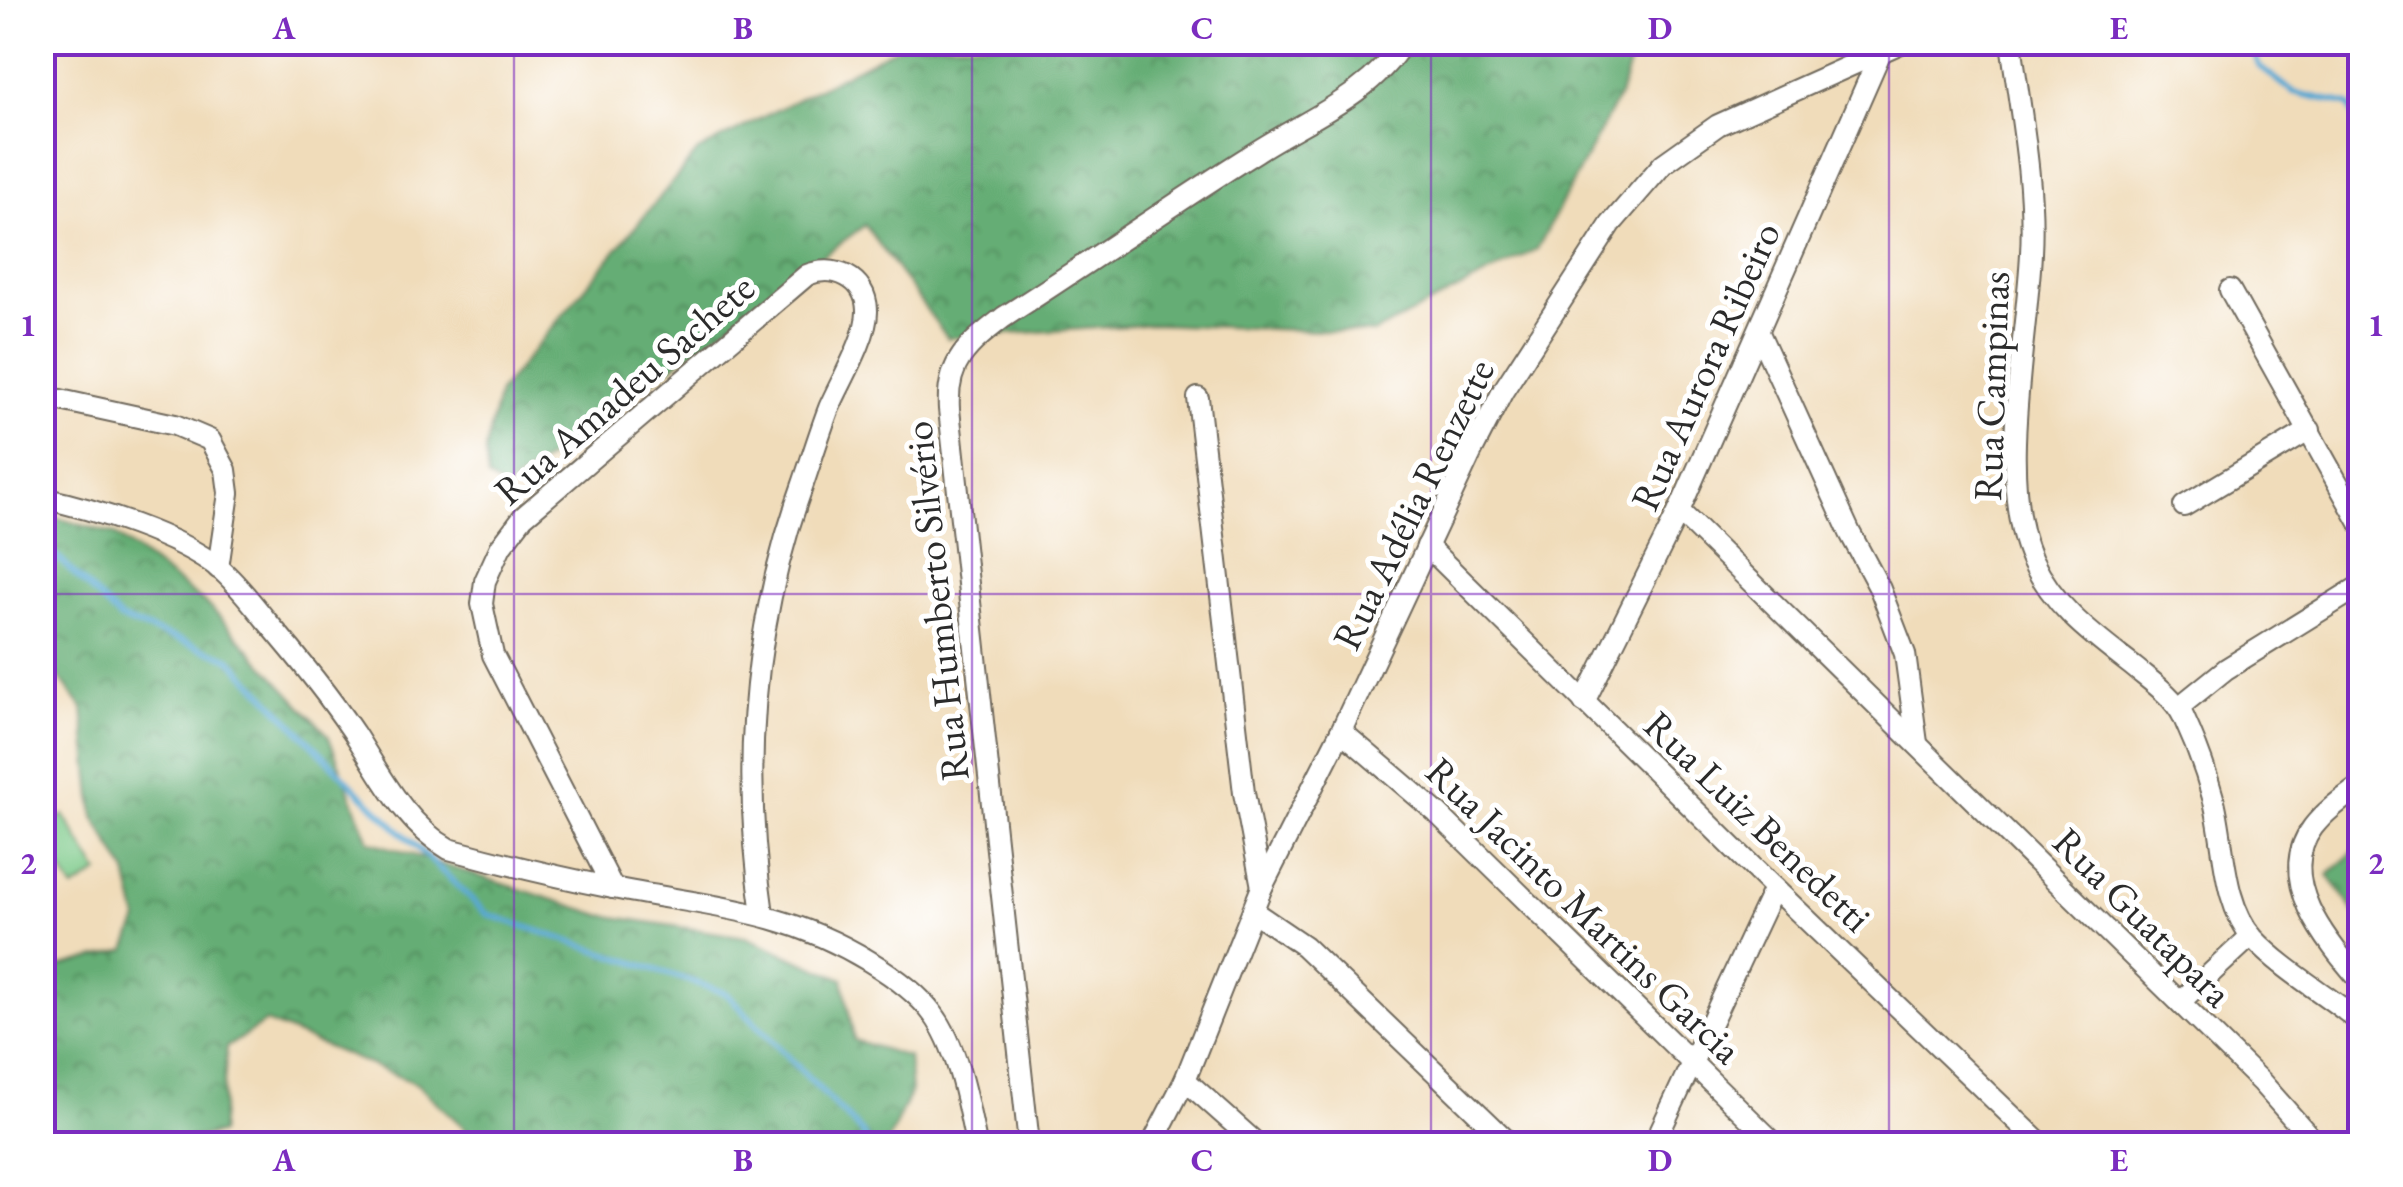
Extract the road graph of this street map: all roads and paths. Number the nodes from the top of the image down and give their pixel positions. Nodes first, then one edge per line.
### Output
1 (1403, 42) edge
2 (1904, 42) edge
3 (2011, 42) edge
4 (1880, 54) junction
5 (2230, 290) dead end
6 (1760, 333) junction
7 (42, 396) edge
8 (1198, 398) dead end
9 (2310, 430) junction
10 (42, 498) edge
11 (2184, 506) dead end
12 (1679, 511) junction
13 (2360, 523) edge
14 (1428, 546) junction
15 (218, 568) junction
16 (2360, 586) edge
17 (1584, 702) junction
18 (2179, 707) junction
19 (1341, 731) junction
20 (1917, 743) junction
21 (2360, 786) edge
22 (613, 888) junction
23 (1262, 888) junction
24 (1774, 888) junction
25 (1254, 912) junction
26 (763, 914) junction
27 (2251, 936) junction
28 (2360, 980) edge
29 (2180, 1002) junction
30 (2360, 1022) edge
31 (1692, 1066) junction
32 (1185, 1080) junction
33 (976, 1144) edge
34 (1029, 1144) edge
35 (1152, 1144) edge
36 (1257, 1144) edge
37 (1510, 1144) edge
38 (1654, 1144) edge
39 (1775, 1144) edge
40 (2041, 1144) edge
41 (2316, 1144) edge

1 - 34 street, Rua Humberto Silvério
2 - 4 street, Rua Adélia Renzette
3 - 18 street, Rua Campinas
4 - 6 street, Rua Aurora Ribeiro
4 - 14 street, Rua Adélia Renzette
5 - 9 street
6 - 12 street, Rua Aurora Ribeiro
6 - 20 street
7 - 15 street
8 - 23 street
9 - 11 street
9 - 13 street
10 - 15 street
12 - 17 street, Rua Aurora Ribeiro
12 - 20 street, Rua Guatapara
14 - 17 street, Rua Luiz Benedetti
14 - 19 street, Rua Adélia Renzette
15 - 22 street
16 - 18 street
17 - 24 street, Rua Luiz Benedetti
18 - 27 street, Rua Campinas
19 - 23 street, Rua Adélia Renzette
19 - 31 street, Rua Jacinto Martins Garcia
20 - 29 street, Rua Guatapara
21 - 28 street
22 - 26 street
22 - 26 street, Rua Amadeu Sachete
23 - 25 street, Rua Adélia Renzette
24 - 31 street
24 - 40 street, Rua Luiz Benedetti
25 - 32 street, Rua Adélia Renzette
25 - 37 street
26 - 33 street
27 - 29 street
27 - 30 street, Rua Campinas
29 - 41 street, Rua Guatapara
31 - 38 street
31 - 39 street, Rua Jacinto Martins Garcia
32 - 35 street, Rua Adélia Renzette
32 - 36 street

